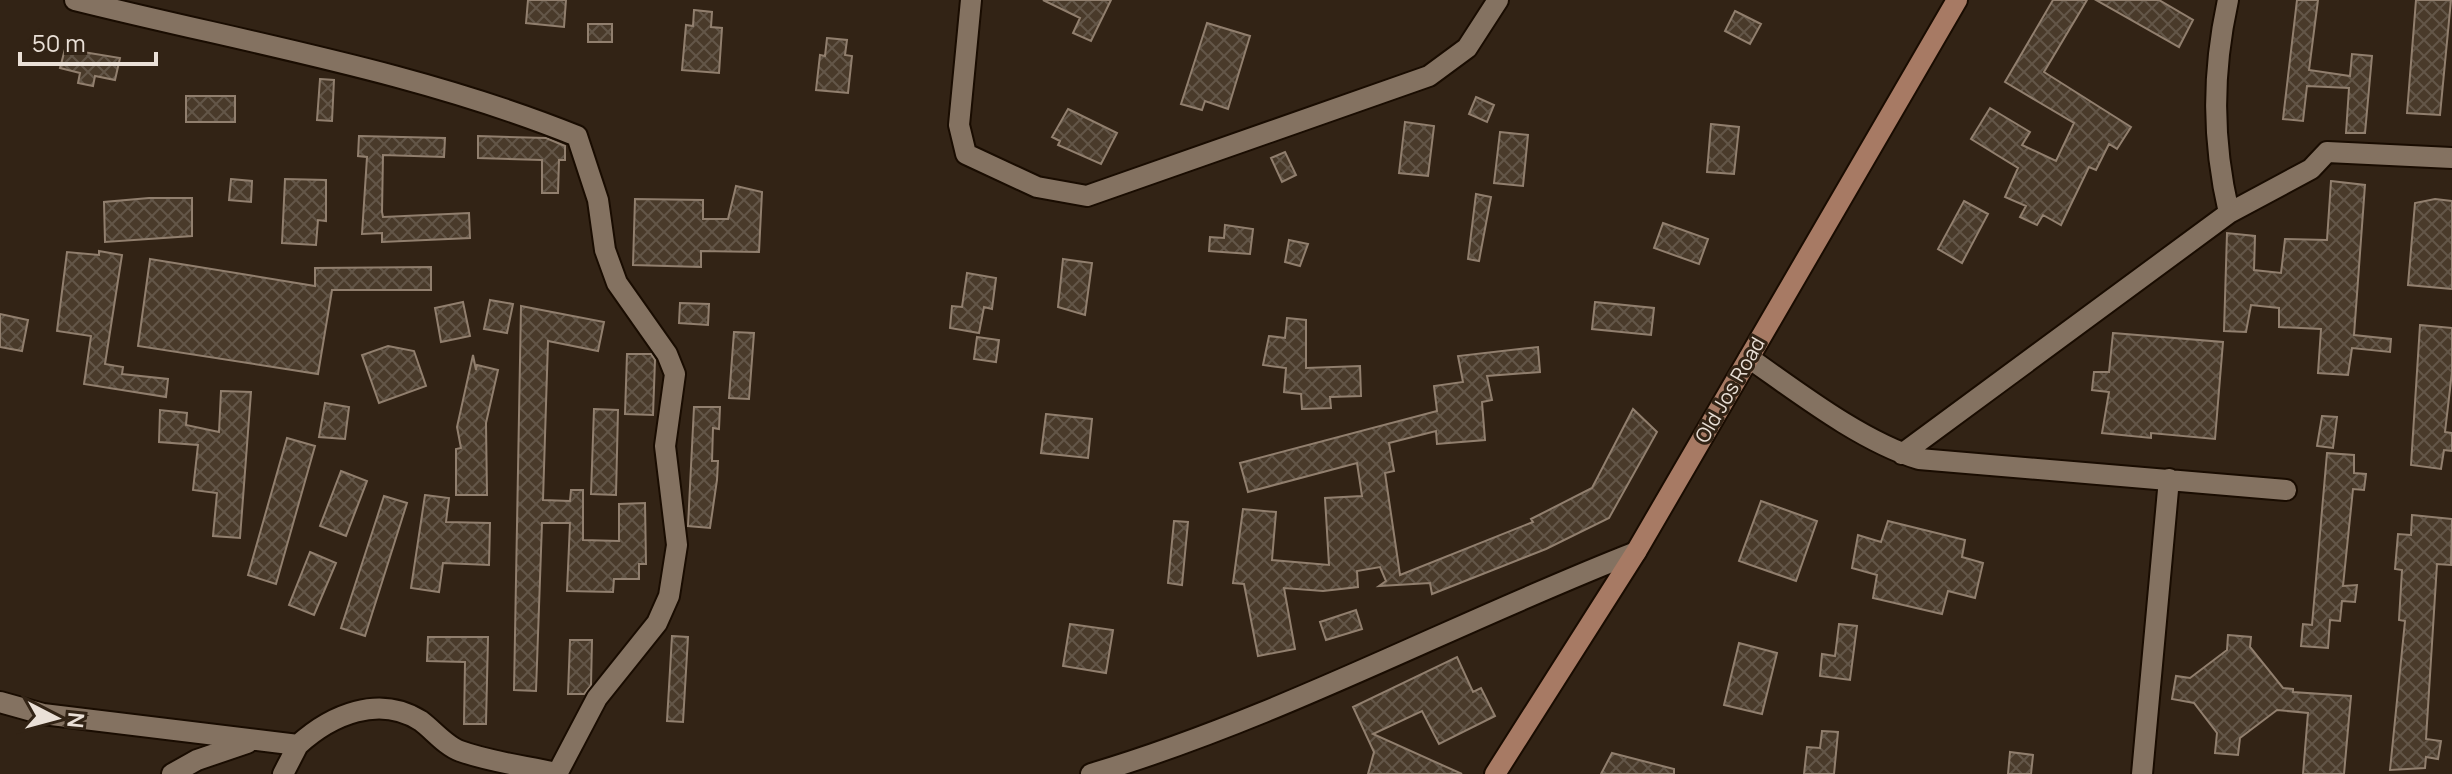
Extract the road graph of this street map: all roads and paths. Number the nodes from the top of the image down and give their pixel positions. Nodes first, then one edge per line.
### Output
1 (75, 0) edge
2 (971, 0) edge
3 (1498, 0) edge
4 (1957, 0) edge
5 (2228, 0) edge
6 (2452, 158) edge
7 (2229, 213) junction
8 (1749, 358) junction
9 (1902, 454) junction
10 (2169, 479) junction
11 (2286, 490) dead end
12 (1636, 552) junction
13 (0, 702) edge
14 (251, 742) junction
15 (298, 745) junction
16 (172, 774) edge
17 (283, 774) edge
18 (556, 774) edge
19 (1091, 774) edge
20 (1495, 774) edge
21 (2142, 774) edge

1 - 18 street
2 - 3 street
4 - 8 main road, Old Jos Road
5 - 7 street
6 - 7 street
7 - 9 street
8 - 9 street
8 - 12 main road, Old Jos Road
9 - 10 street
10 - 11 street
10 - 21 street
12 - 19 street
12 - 20 main road, Old Jos Road
13 - 14 street
14 - 15 street
14 - 16 street
15 - 17 street
15 - 18 street

